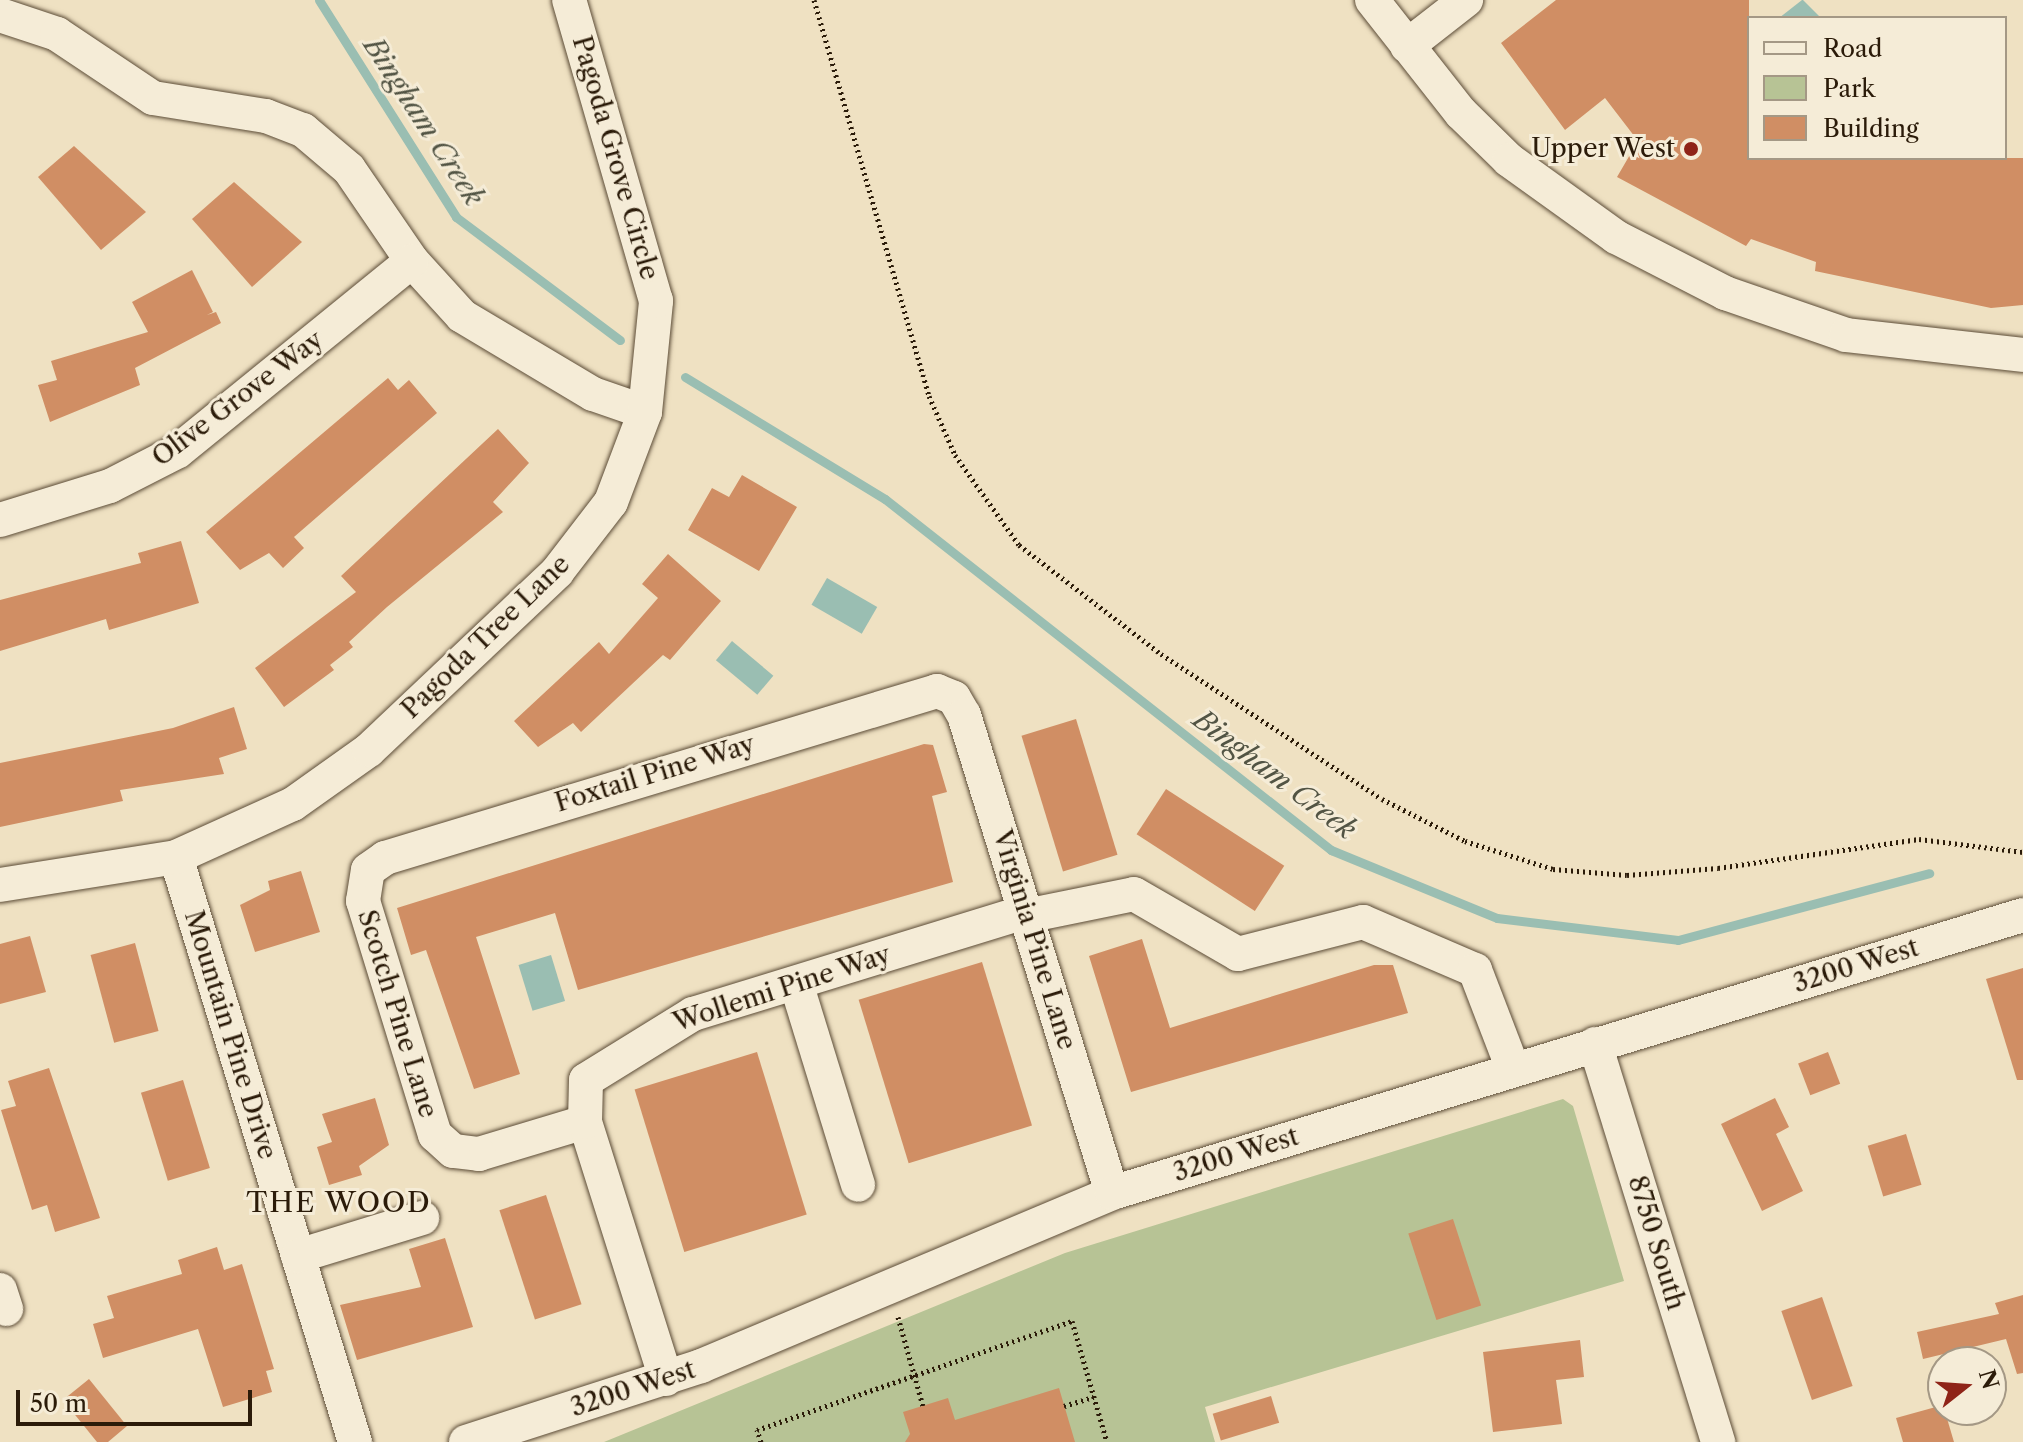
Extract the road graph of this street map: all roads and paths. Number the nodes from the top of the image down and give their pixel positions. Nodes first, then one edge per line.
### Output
1 (569, 0) edge
2 (814, 0) edge
3 (1372, 0) edge
4 (1466, 0) edge
5 (0, 15) edge
6 (1407, 46) junction
7 (412, 261) junction
8 (2023, 355) edge
9 (645, 412) junction
10 (0, 520) edge
11 (946, 693) joint
12 (2023, 852) edge
13 (176, 857) junction
14 (368, 870) joint
15 (0, 885) edge
16 (1026, 914) junction
17 (2023, 915) edge
18 (796, 983) junction
19 (1595, 1044) junction
20 (1513, 1069) junction
21 (585, 1122) junction
22 (858, 1185) dead end
23 (1112, 1193) junction
24 (422, 1218) dead end
25 (298, 1256) junction
26 (898, 1316) dead end
27 (915, 1376) junction
28 (666, 1379) junction
29 (1094, 1397) junction
30 (923, 1406) dead end
31 (1064, 1406) dead end
32 (524, 1434) edge
33 (355, 1442) edge
34 (466, 1442) edge
35 (761, 1442) edge
36 (1107, 1442) edge
37 (1718, 1442) edge

1 - 9 street, Pagoda Grove Circle
2 - 12 path
3 - 6 street
4 - 6 street
5 - 7 street
6 - 8 street
7 - 9 street
7 - 10 street, Olive Grove Way
9 - 13 street, Pagoda Tree Lane
11 - 14 street, Foxtail Pine Way
11 - 16 street, Virginia Pine Lane
13 - 15 street, Pagoda Tree Lane
13 - 25 street, Mountain Pine Drive
14 - 21 street, Scotch Pine Lane
16 - 18 street, Wollemi Pine Way
16 - 20 street, Wollemi Pine Way
16 - 23 street, Virginia Pine Lane
17 - 19 street, 3200 West
18 - 21 street, Wollemi Pine Way
18 - 22 street
19 - 20 street, 3200 West
19 - 37 street, 8750 South
20 - 23 street, 3200 West
21 - 28 street, Wollemi Pine Way
23 - 28 street, 3200 West
24 - 25 street
25 - 33 street, Mountain Pine Drive
26 - 27 path
27 - 29 path
27 - 30 path
27 - 35 path
28 - 32 street, 3200 West
29 - 31 path
29 - 36 path
32 - 34 street, 3200 West

